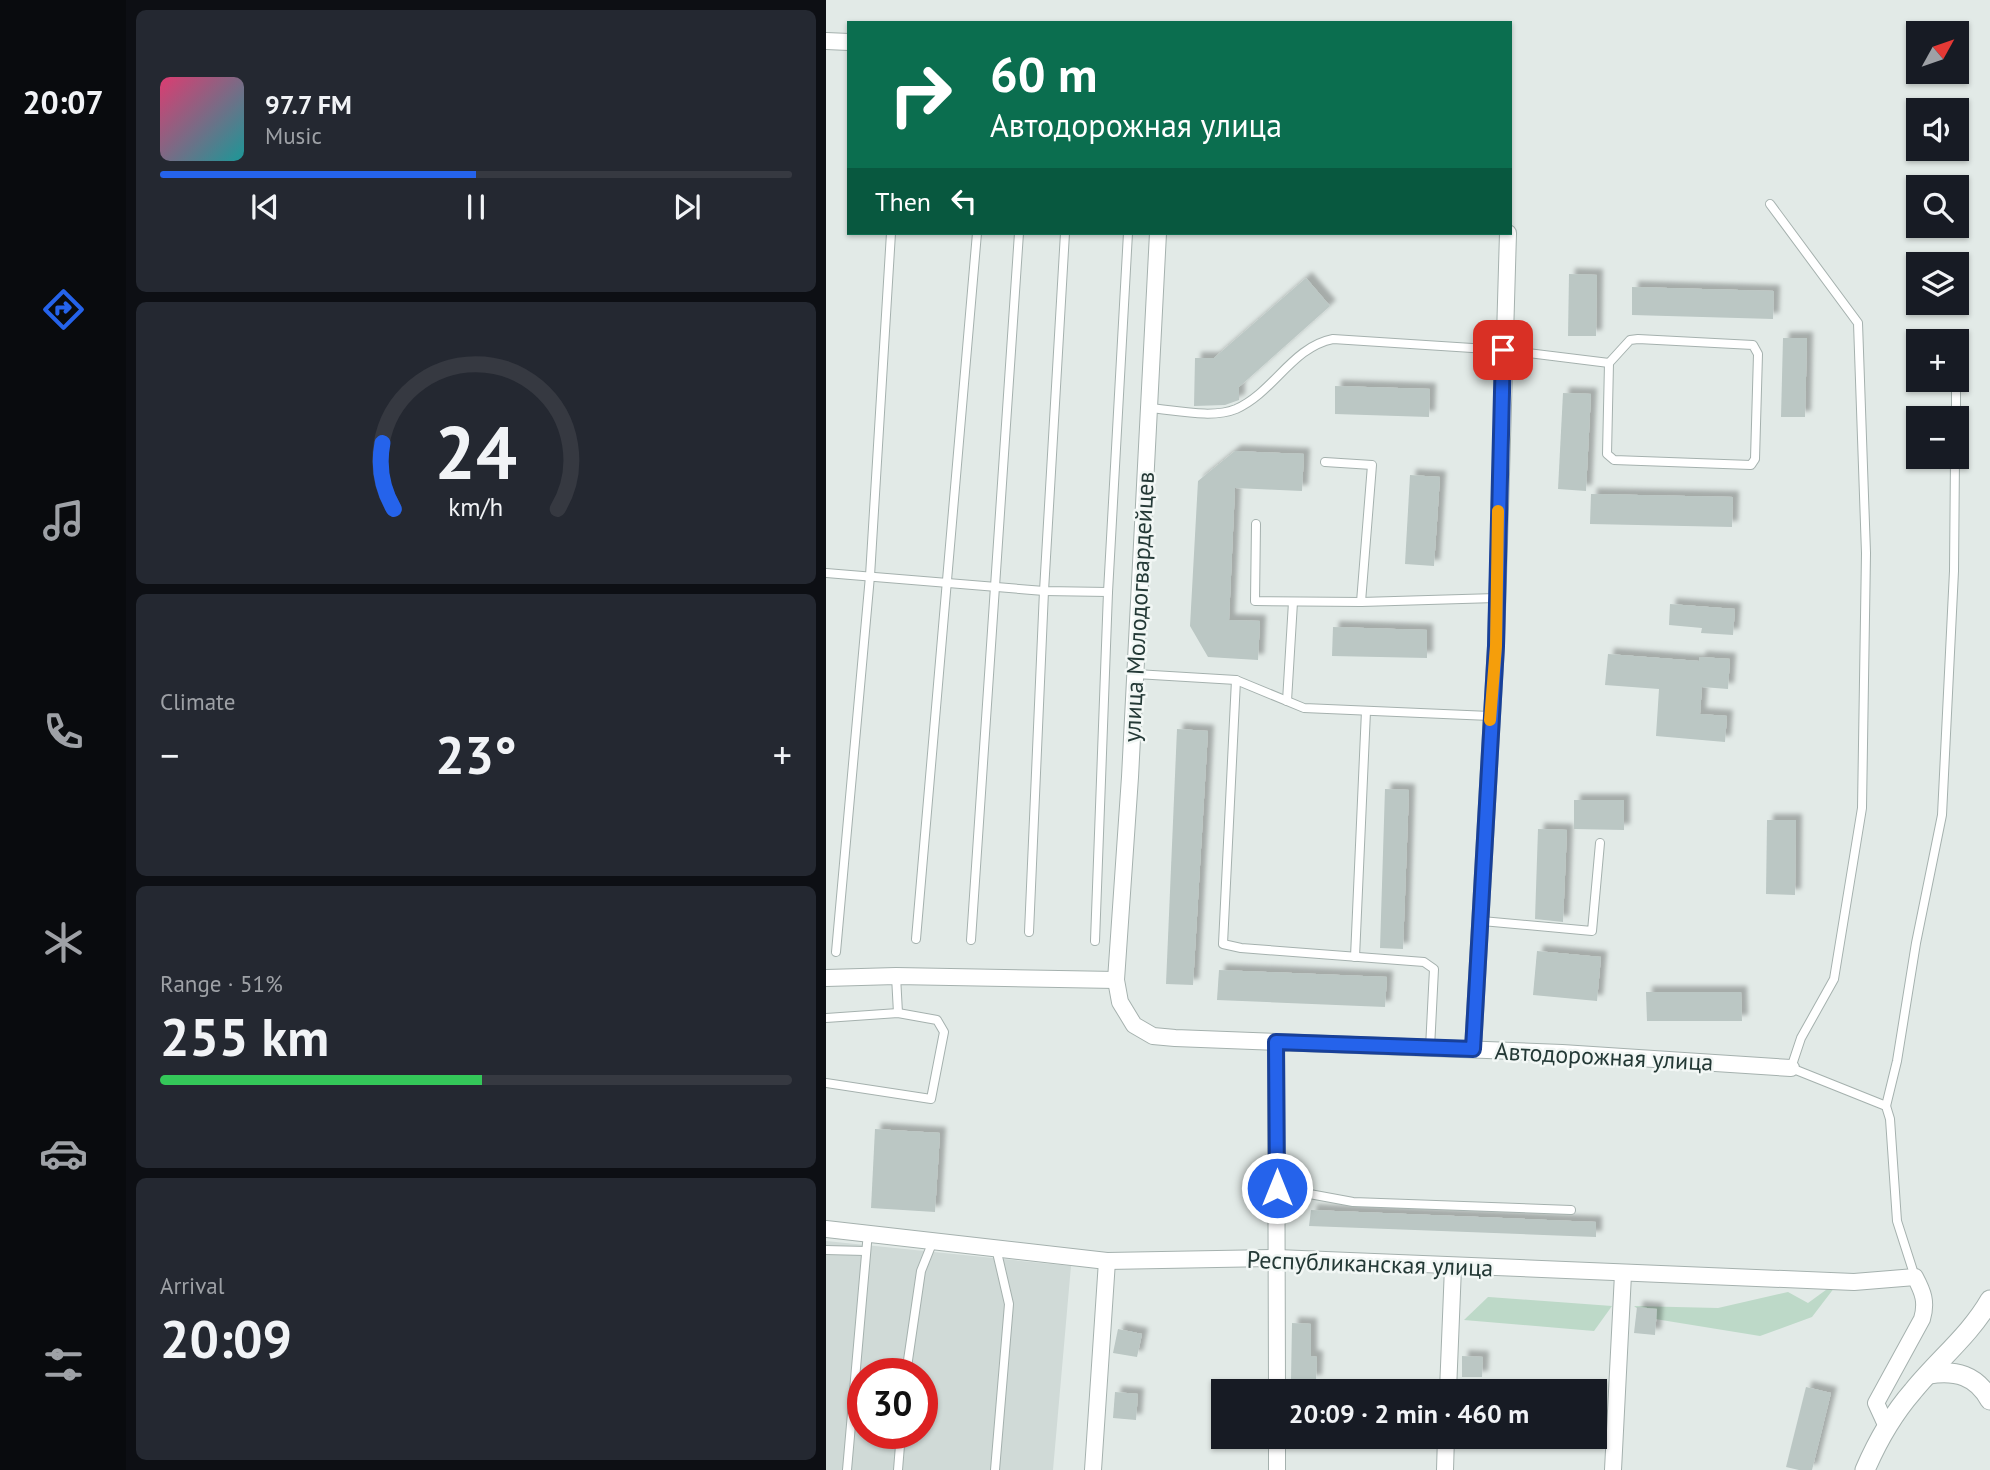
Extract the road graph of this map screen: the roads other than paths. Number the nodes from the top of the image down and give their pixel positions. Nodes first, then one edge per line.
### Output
1 (826, 41) edge
2 (847, 43) edge
3 (1770, 204) dead end
4 (891, 235) edge
5 (977, 235) edge
6 (1019, 235) edge
7 (1065, 235) edge
8 (1128, 235) edge
9 (1158, 235) edge
10 (1508, 235) edge
11 (1503, 350) junction
12 (1609, 363) junction
13 (1149, 408) junction
14 (1325, 462) dead end
15 (1955, 469) edge
16 (1256, 524) dead end
17 (826, 573) edge
18 (870, 576) junction
19 (948, 582) junction
20 (993, 585) junction
21 (1044, 591) junction
22 (1108, 592) junction
23 (1496, 597) junction
24 (1293, 602) junction
25 (1361, 602) junction
26 (1136, 674) junction
27 (1236, 680) junction
28 (1286, 701) junction
29 (1366, 711) junction
30 (1490, 716) junction
31 (1600, 843) dead end
32 (1482, 921) junction
33 (1029, 932) dead end
34 (916, 939) dead end
35 (971, 940) dead end
36 (1095, 941) dead end
37 (836, 952) dead end
38 (1355, 957) junction
39 (896, 976) junction
40 (826, 978) edge
41 (1116, 980) junction
42 (898, 1013) junction
43 (826, 1018) edge
44 (1276, 1042) junction
45 (1430, 1048) junction
46 (1473, 1049) junction
47 (1791, 1068) junction
48 (826, 1083) edge
49 (1886, 1106) junction
50 (1277, 1188) junction
51 (1571, 1210) dead end
52 (826, 1229) edge
53 (868, 1232) junction
54 (933, 1241) junction
55 (996, 1248) junction
56 (826, 1250) edge
57 (865, 1251) junction
58 (1278, 1258) junction
59 (1107, 1261) junction
60 (1453, 1267) junction
61 (1623, 1274) junction
62 (1915, 1277) junction
63 (1990, 1300) edge
64 (908, 1358) edge
65 (1929, 1374) junction
66 (1277, 1379) edge
67 (1448, 1379) edge
68 (1990, 1400) edge
69 (1887, 1427) junction
70 (900, 1449) edge
71 (1277, 1449) edge
72 (1446, 1449) edge
73 (847, 1470) edge
74 (898, 1470) edge
75 (995, 1470) edge
76 (1093, 1470) edge
77 (1277, 1470) edge
78 (1445, 1470) edge
79 (1613, 1470) edge
80 (1865, 1470) edge

1 - 2 street
3 - 47 lane
4 - 18 lane
5 - 19 lane
6 - 20 lane
7 - 21 lane
8 - 22 lane
9 - 13 street, улица Молодогвардейцев
10 - 11 street
11 - 12 lane
11 - 13 lane
11 - 23 street
12 - 12 lane
13 - 26 street, улица Молодогвардейцев
14 - 25 lane
15 - 49 lane
16 - 24 lane
17 - 18 lane
18 - 19 lane
18 - 37 lane
19 - 20 lane
19 - 34 lane
20 - 21 lane
20 - 35 lane
21 - 22 lane
21 - 33 lane
22 - 36 lane
23 - 25 lane
23 - 30 street
24 - 25 lane
24 - 28 lane
26 - 27 lane
26 - 41 street, улица Молодогвардейцев
27 - 28 lane
27 - 38 lane
28 - 29 lane
29 - 30 lane
29 - 38 lane
30 - 32 street
31 - 32 lane
32 - 46 street
38 - 45 lane
39 - 40 street
39 - 41 street
39 - 42 lane
41 - 44 street, Автодорожная улица
42 - 43 lane
42 - 48 lane
44 - 45 street, Автодорожная улица
44 - 50 street
45 - 46 street, Автодорожная улица
46 - 47 street, Автодорожная улица
47 - 49 lane
49 - 62 lane
50 - 51 lane
50 - 58 street
52 - 53 street, Республиканская улица
53 - 54 street, Республиканская улица
53 - 57 lane
54 - 55 street, Республиканская улица
54 - 64 lane
55 - 59 street, Республиканская улица
55 - 75 lane
56 - 57 lane
57 - 73 lane
58 - 59 street, Республиканская улица
58 - 60 street, Республиканская улица
58 - 66 street
59 - 76 street
60 - 61 street, Республиканская улица
60 - 67 street
61 - 62 street, Республиканская улица
61 - 79 street
62 - 69 street
63 - 65 street
65 - 68 street
65 - 69 street
69 - 80 street
70 - 74 lane
71 - 77 street
72 - 78 street

